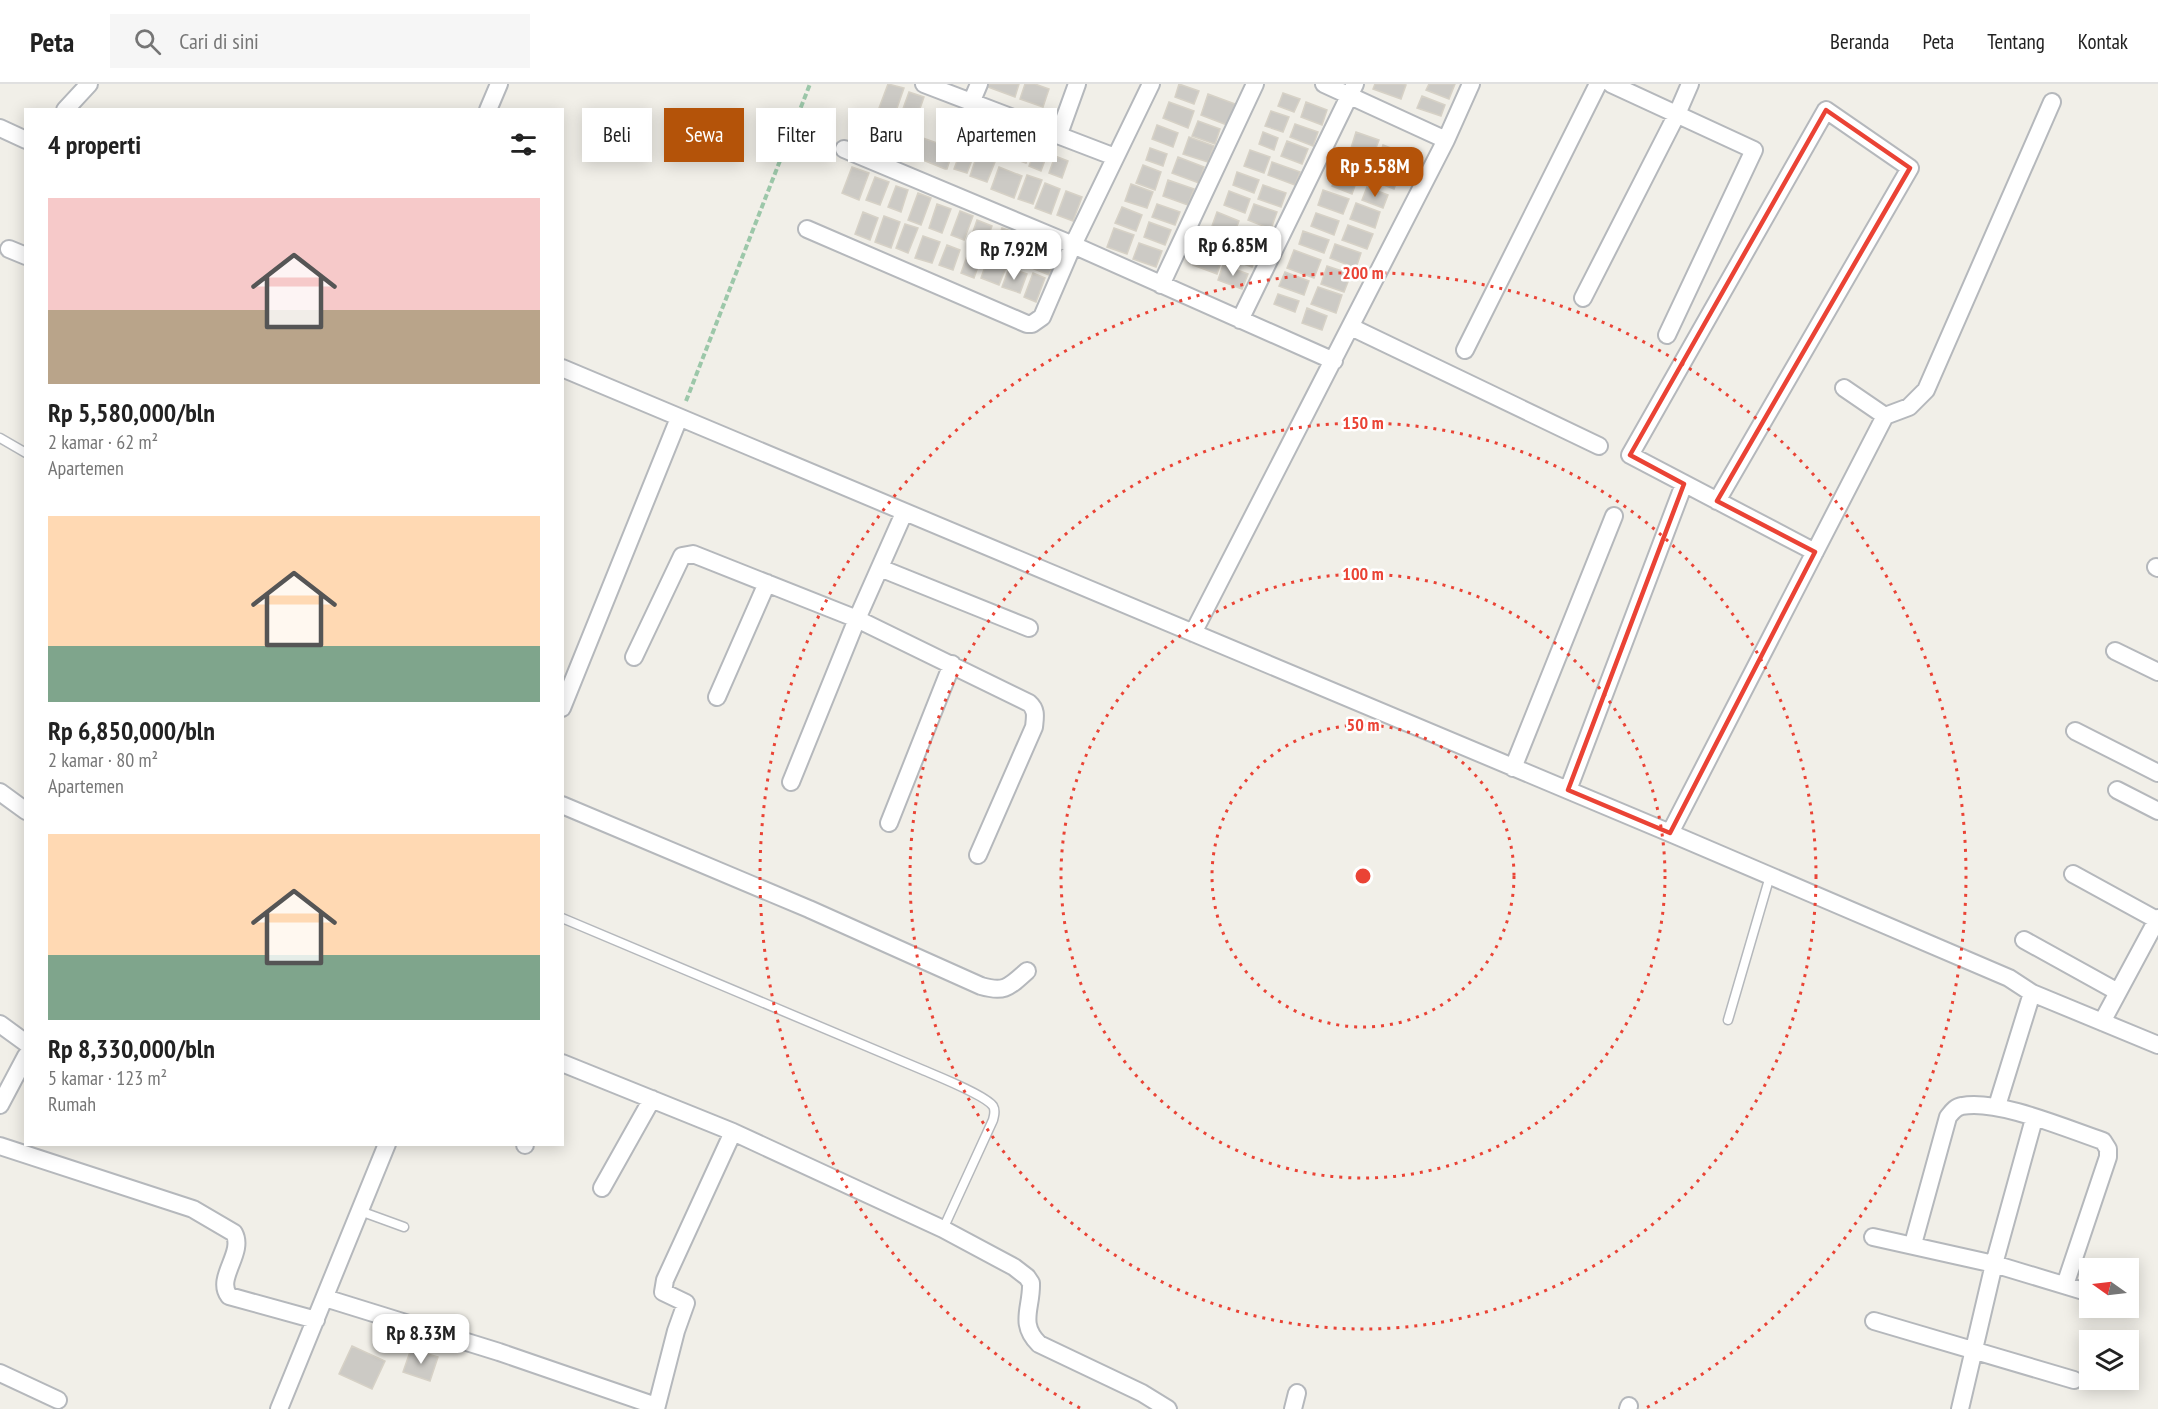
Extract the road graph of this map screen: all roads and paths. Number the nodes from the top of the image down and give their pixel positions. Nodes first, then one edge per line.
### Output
1 (90, 84) edge
2 (499, 84) edge
3 (810, 84) edge
4 (924, 84) edge
5 (979, 84) edge
6 (1077, 84) edge
7 (1151, 84) edge
8 (1255, 84) edge
9 (1324, 84) edge
10 (1471, 84) edge
11 (1598, 84) edge
12 (1611, 84) edge
13 (1690, 84) edge
14 (1353, 90) edge
15 (2052, 102) dead end
16 (971, 103) junction
17 (67, 108) edge
18 (489, 108) edge
19 (1677, 114) junction
20 (0, 128) edge
21 (1059, 134) junction
22 (24, 139) edge
23 (1446, 140) junction
24 (844, 149) dead end
25 (1115, 157) junction
26 (807, 229) dead end
27 (1072, 245) junction
28 (9, 249) dead end
29 (24, 255) edge
30 (1161, 285) junction
31 (1583, 298) dead end
32 (1240, 320) junction
33 (1351, 327) junction
34 (1666, 335) dead end
35 (1465, 350) dead end
36 (1334, 361) junction
37 (564, 369) edge
38 (1845, 388) dead end
39 (1885, 416) junction
40 (685, 421) junction
41 (0, 438) edge
42 (1599, 446) dead end
43 (24, 452) edge
44 (1684, 484) junction
45 (1717, 501) junction
46 (904, 513) junction
47 (1614, 516) dead end
48 (1815, 552) junction
49 (880, 568) junction
50 (767, 583) junction
51 (857, 619) junction
52 (1029, 628) dead end
53 (1193, 633) junction
54 (2115, 651) dead end
55 (634, 657) dead end
56 (952, 664) junction
57 (2158, 672) edge
58 (717, 698) dead end
59 (564, 703) edge
60 (2075, 731) dead end
61 (1513, 768) junction
62 (2158, 773) edge
63 (791, 782) dead end
64 (1568, 790) junction
65 (2117, 790) dead end
66 (0, 792) edge
67 (564, 806) edge
68 (24, 810) edge
69 (2158, 811) edge
70 (889, 823) dead end
71 (1670, 833) junction
72 (978, 855) dead end
73 (2073, 874) dead end
74 (1770, 876) junction
75 (564, 919) edge
76 (2157, 919) edge
77 (2024, 940) dead end
78 (1027, 971) dead end
79 (2118, 992) junction
80 (2032, 993) junction
81 (1728, 1020) dead end
82 (2102, 1022) junction
83 (0, 1024) edge
84 (24, 1042) edge
85 (2158, 1045) edge
86 (24, 1060) edge
87 (564, 1065) edge
88 (652, 1099) junction
89 (0, 1106) edge
90 (1997, 1106) junction
91 (2034, 1119) junction
92 (734, 1132) junction
93 (0, 1146) edge
94 (386, 1146) edge
95 (602, 1188) dead end
96 (364, 1213) junction
97 (404, 1227) dead end
98 (943, 1229) junction
99 (1872, 1237) dead end
100 (1913, 1245) junction
101 (1994, 1264) junction
102 (2065, 1285) junction
103 (2079, 1289) edge
104 (328, 1299) junction
105 (316, 1320) junction
106 (1874, 1321) dead end
107 (1974, 1349) junction
108 (0, 1373) edge
109 (2074, 1380) dead end
110 (58, 1400) dead end
111 (656, 1408) edge
112 (279, 1409) edge
113 (1168, 1409) edge
114 (1960, 1409) edge

1 - 17 street
2 - 18 street
3 - 40 path
4 - 16 street
5 - 16 street
6 - 21 street
7 - 25 street
8 - 30 street
9 - 14 street
10 - 23 street
11 - 35 street
12 - 19 street
13 - 19 street
14 - 23 street
14 - 32 street
15 - 39 street
16 - 21 street
19 - 31 street
19 - 34 street
20 - 22 street
21 - 25 street
23 - 33 street
24 - 27 street
25 - 27 street
26 - 27 street
27 - 30 street
28 - 29 street
30 - 32 street
32 - 36 street
33 - 36 street
33 - 42 street
36 - 53 street
37 - 40 street
38 - 39 street
39 - 48 street
40 - 46 street
40 - 59 street
41 - 43 lane
44 - 45 street
44 - 45 street
44 - 64 street
45 - 48 street
46 - 49 street
46 - 53 street
47 - 61 street
48 - 71 street
49 - 51 street
49 - 52 street
50 - 51 street
50 - 55 street
50 - 58 street
51 - 56 street
51 - 63 street
53 - 61 street
54 - 57 street
56 - 70 street
56 - 72 street
60 - 62 street
61 - 64 street
64 - 71 street
65 - 69 street
66 - 68 street
67 - 78 street
71 - 74 street
73 - 76 street
74 - 80 street
74 - 81 lane
75 - 98 lane
76 - 79 street
77 - 79 street
79 - 82 street
80 - 82 street
80 - 90 street
82 - 85 street
83 - 84 street
86 - 89 street
87 - 88 street
88 - 92 street
88 - 95 street
90 - 91 street
90 - 100 street
91 - 101 street
91 - 102 street
92 - 98 street
92 - 111 street
93 - 105 street
94 - 96 street
96 - 97 lane
96 - 104 street
98 - 113 street
99 - 100 street
100 - 101 street
101 - 102 street
101 - 107 street
102 - 103 street
104 - 105 street
104 - 111 street
105 - 112 street
106 - 107 street
107 - 109 street
107 - 114 street
108 - 110 street

